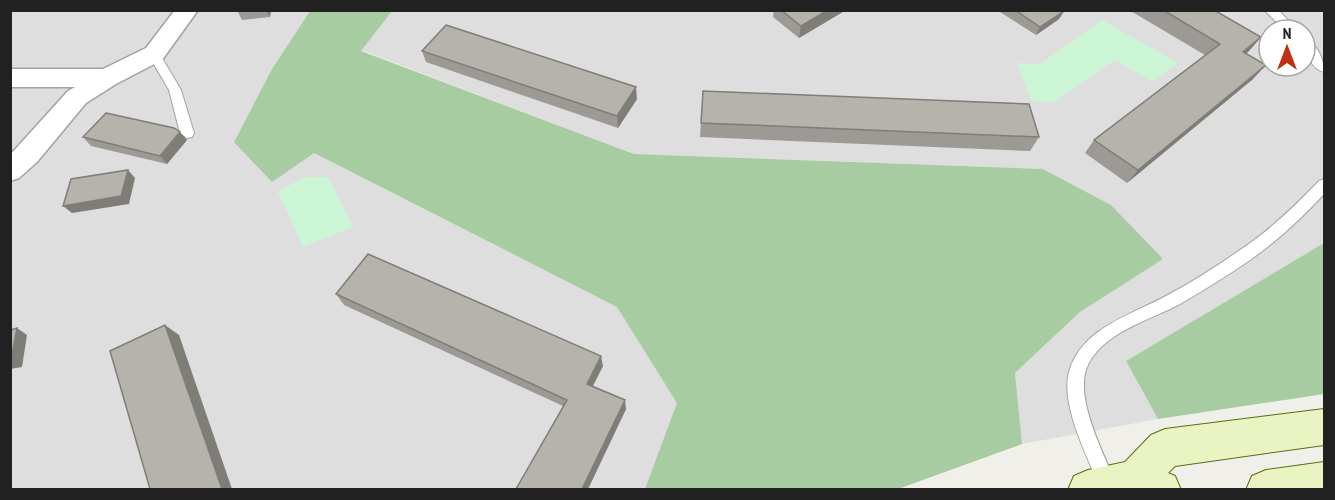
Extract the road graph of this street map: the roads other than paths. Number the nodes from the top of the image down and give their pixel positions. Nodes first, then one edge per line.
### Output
1 (187, 10) edge
2 (154, 54) junction
3 (10, 78) edge
4 (107, 78) junction
5 (187, 133) dead end
6 (10, 171) edge
7 (1324, 185) edge
8 (1324, 427) edge
9 (1324, 482) edge
10 (1123, 485) edge
11 (1266, 489) edge

1 - 2 street
2 - 4 street
2 - 5 lane
3 - 4 street
4 - 6 street
7 - 10 lane
8 - 10 main road
9 - 11 main road

